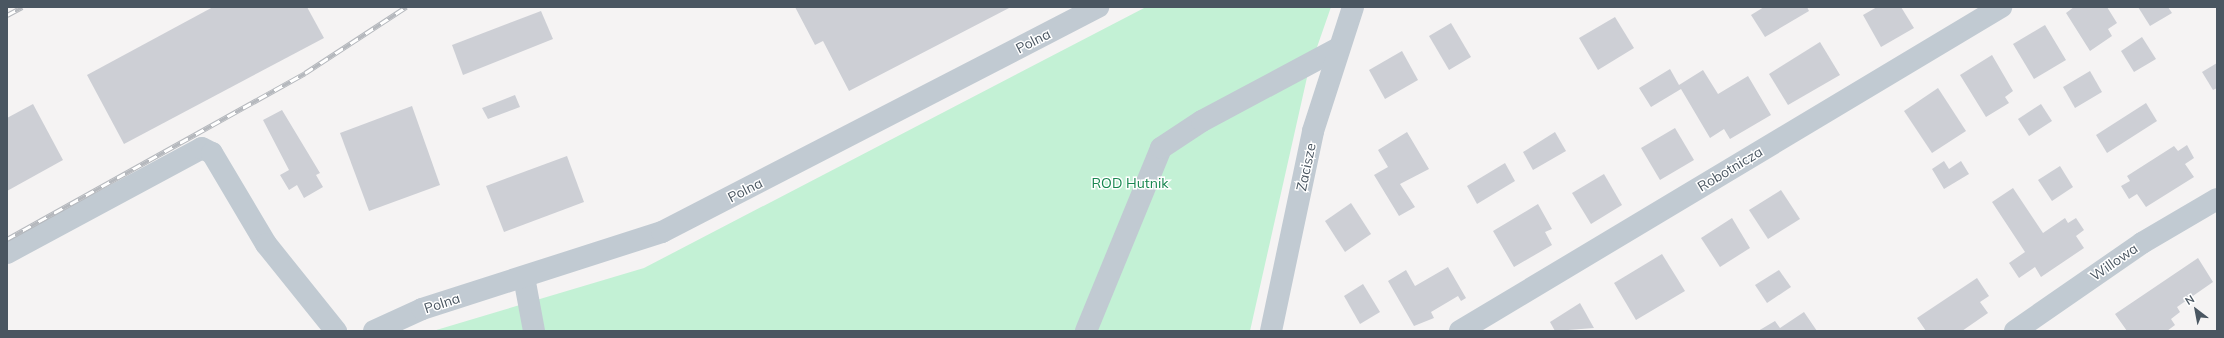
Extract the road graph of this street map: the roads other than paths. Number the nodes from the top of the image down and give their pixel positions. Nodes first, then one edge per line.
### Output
1 (1098, 7) edge
2 (1353, 7) edge
3 (2001, 7) edge
4 (1339, 48) junction
5 (2217, 199) edge
6 (7, 253) edge
7 (524, 277) junction
8 (336, 331) edge
9 (374, 331) edge
10 (534, 331) edge
11 (1086, 331) edge
12 (1270, 331) edge
13 (1460, 331) edge
14 (2015, 331) edge

1 - 7 street, Polna
2 - 4 street, Zacisze
3 - 13 street, Robotnicza
4 - 11 street
4 - 12 street, Zacisze
5 - 14 street, Willowa
6 - 8 street
7 - 9 street, Polna
7 - 10 street

